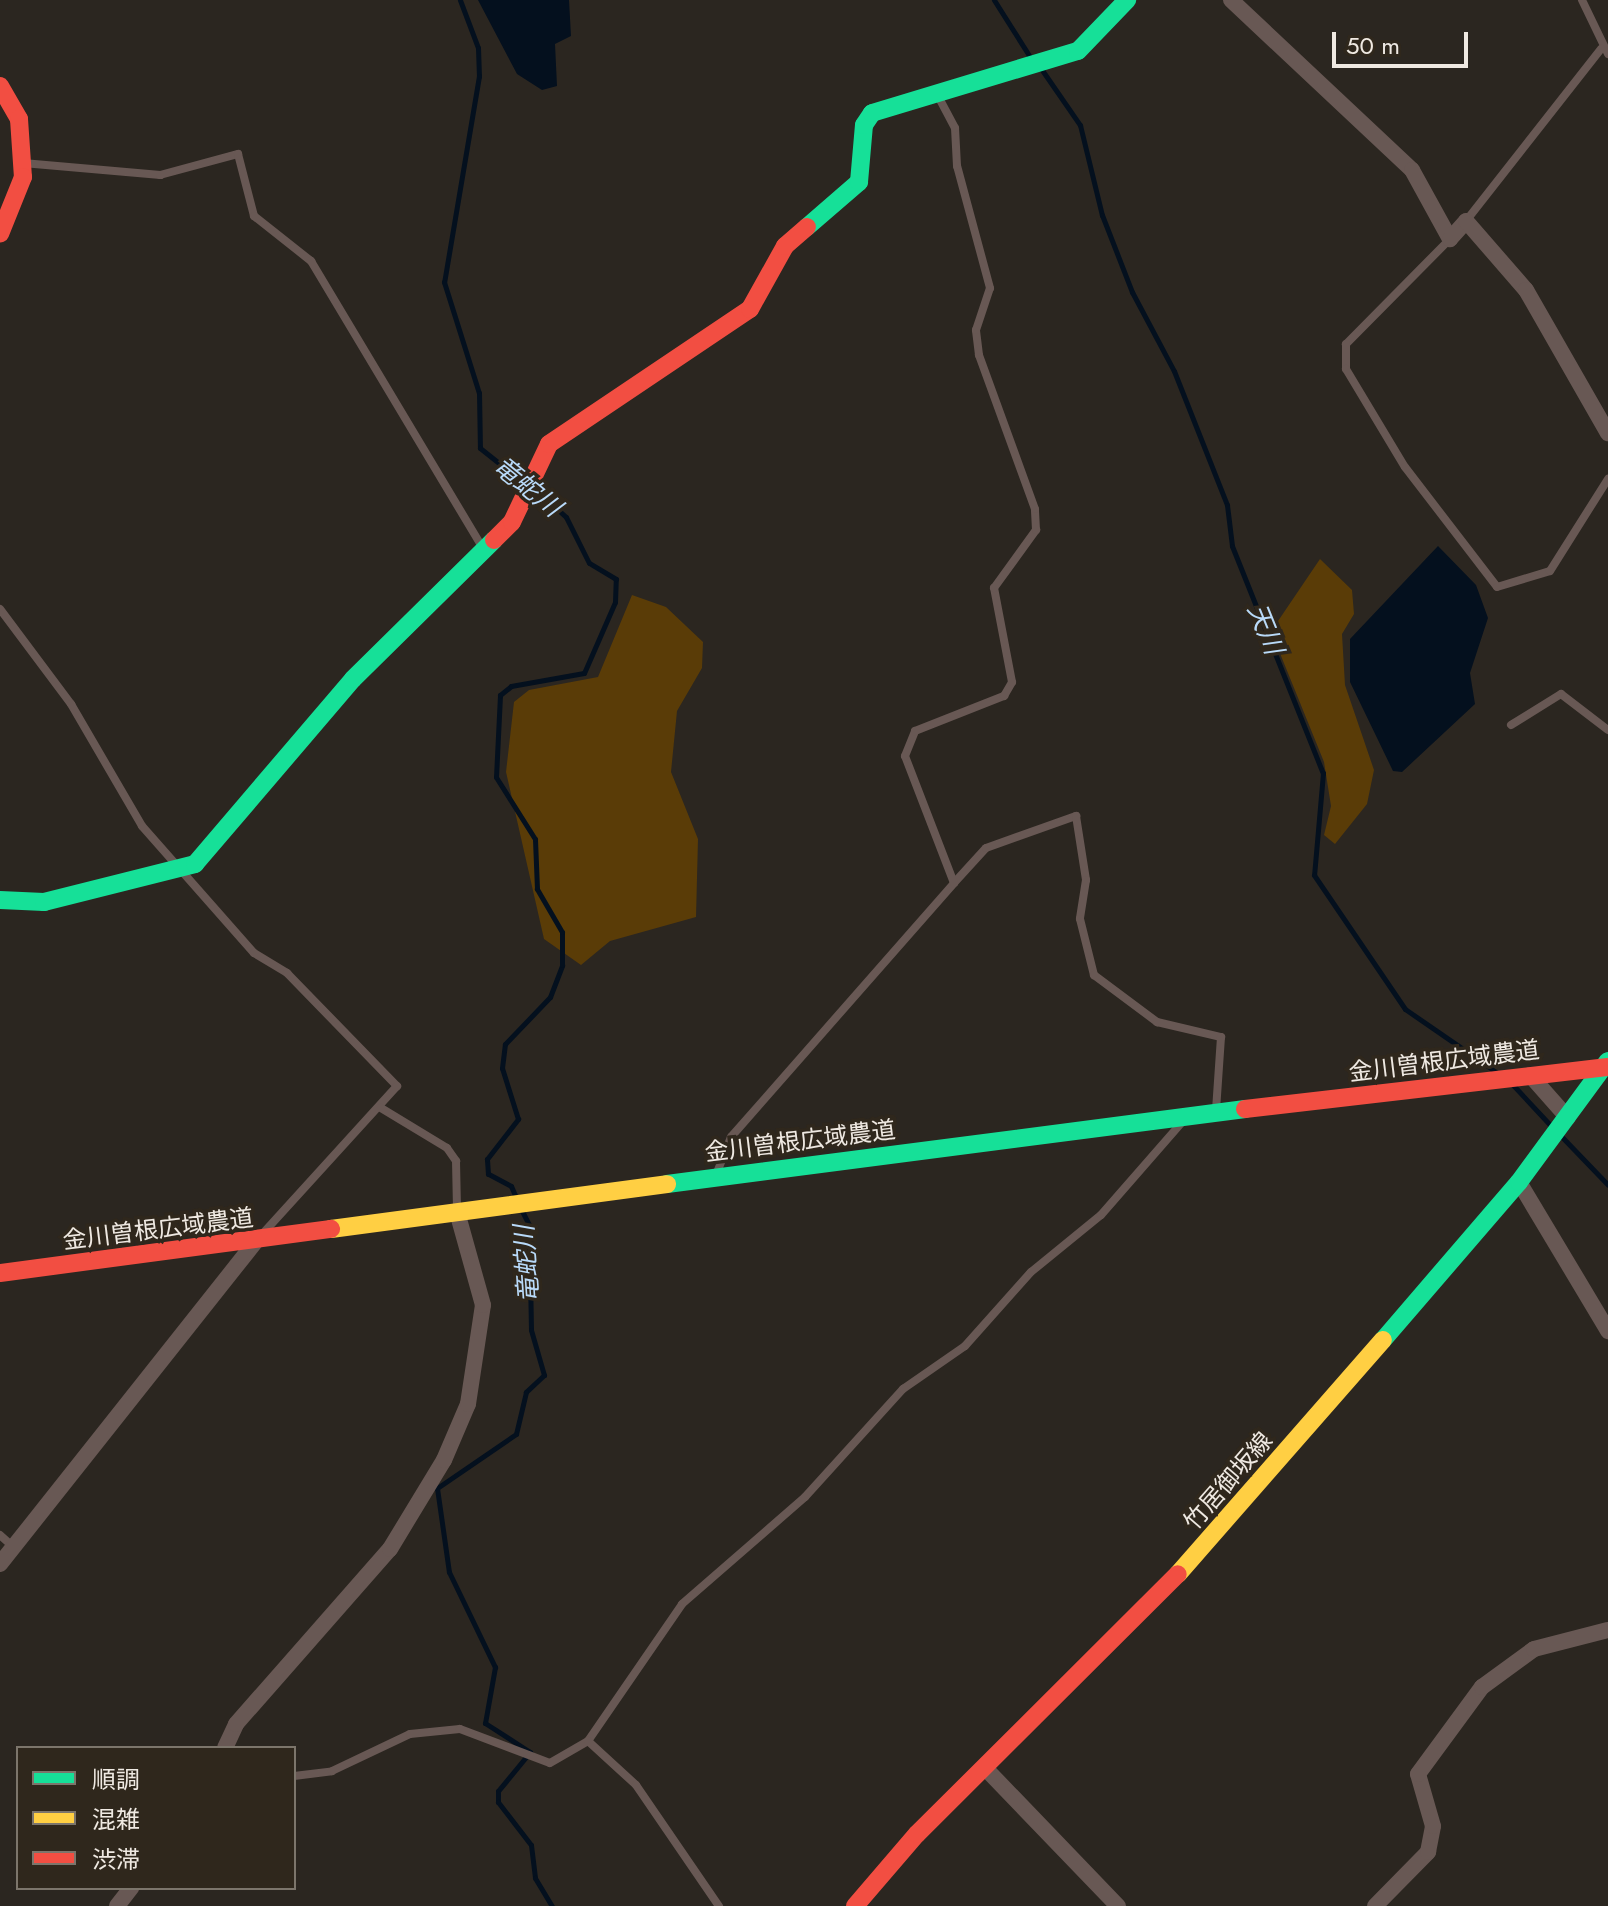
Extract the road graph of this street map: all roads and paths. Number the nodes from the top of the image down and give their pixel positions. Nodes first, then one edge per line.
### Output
1 (1127, 0) edge
2 (1231, 0) edge
3 (1582, 0) edge
4 (1605, 51) edge
5 (0, 86) edge
6 (938, 95) junction
7 (22, 163) junction
8 (1466, 221) junction
9 (0, 234) edge
10 (1450, 239) junction
11 (1608, 433) edge
12 (1608, 479) edge
13 (484, 553) junction
14 (0, 609) edge
15 (1511, 725) dead end
16 (1608, 730) edge
17 (185, 868) junction
18 (954, 883) junction
19 (0, 900) edge
20 (1606, 1065) edge
21 (1523, 1075) junction
22 (381, 1108) junction
23 (1216, 1112) junction
24 (1188, 1115) junction
25 (1565, 1121) junction
26 (716, 1176) junction
27 (1519, 1182) junction
28 (457, 1212) junction
29 (257, 1240) junction
30 (0, 1273) edge
31 (1608, 1331) edge
32 (6, 1540) edge
33 (0, 1564) edge
34 (1608, 1630) edge
35 (588, 1741) junction
36 (226, 1746) edge
37 (987, 1770) junction
38 (296, 1776) edge
39 (129, 1890) edge
40 (117, 1906) edge
41 (719, 1906) edge
42 (855, 1906) edge
43 (1118, 1906) edge
44 (1375, 1906) edge

1 - 6 street
2 - 10 street
3 - 4 lane
4 - 8 lane
5 - 7 street
6 - 13 street
6 - 18 lane
7 - 9 street
7 - 13 lane
8 - 10 street
8 - 11 street
10 - 12 lane
13 - 17 street
14 - 17 lane
15 - 16 lane
17 - 19 street
17 - 22 lane
18 - 23 lane
18 - 26 lane
20 - 21 street, 金川曽根広域農道
20 - 25 street, 竹居御坂線
21 - 23 street, 金川曽根広域農道
21 - 25 street
22 - 28 lane
22 - 29 lane
23 - 24 street, 金川曽根広域農道
24 - 26 street, 金川曽根広域農道
24 - 35 lane
25 - 27 street, 竹居御坂線
26 - 28 street, 金川曽根広域農道
27 - 31 street
27 - 37 street, 竹居御坂線
28 - 29 street, 金川曽根広域農道
28 - 36 street
29 - 30 street, 金川曽根広域農道
29 - 32 street
32 - 33 street
34 - 44 street
35 - 38 lane
35 - 41 lane
37 - 42 street, 竹居御坂線
37 - 43 street
39 - 40 street

